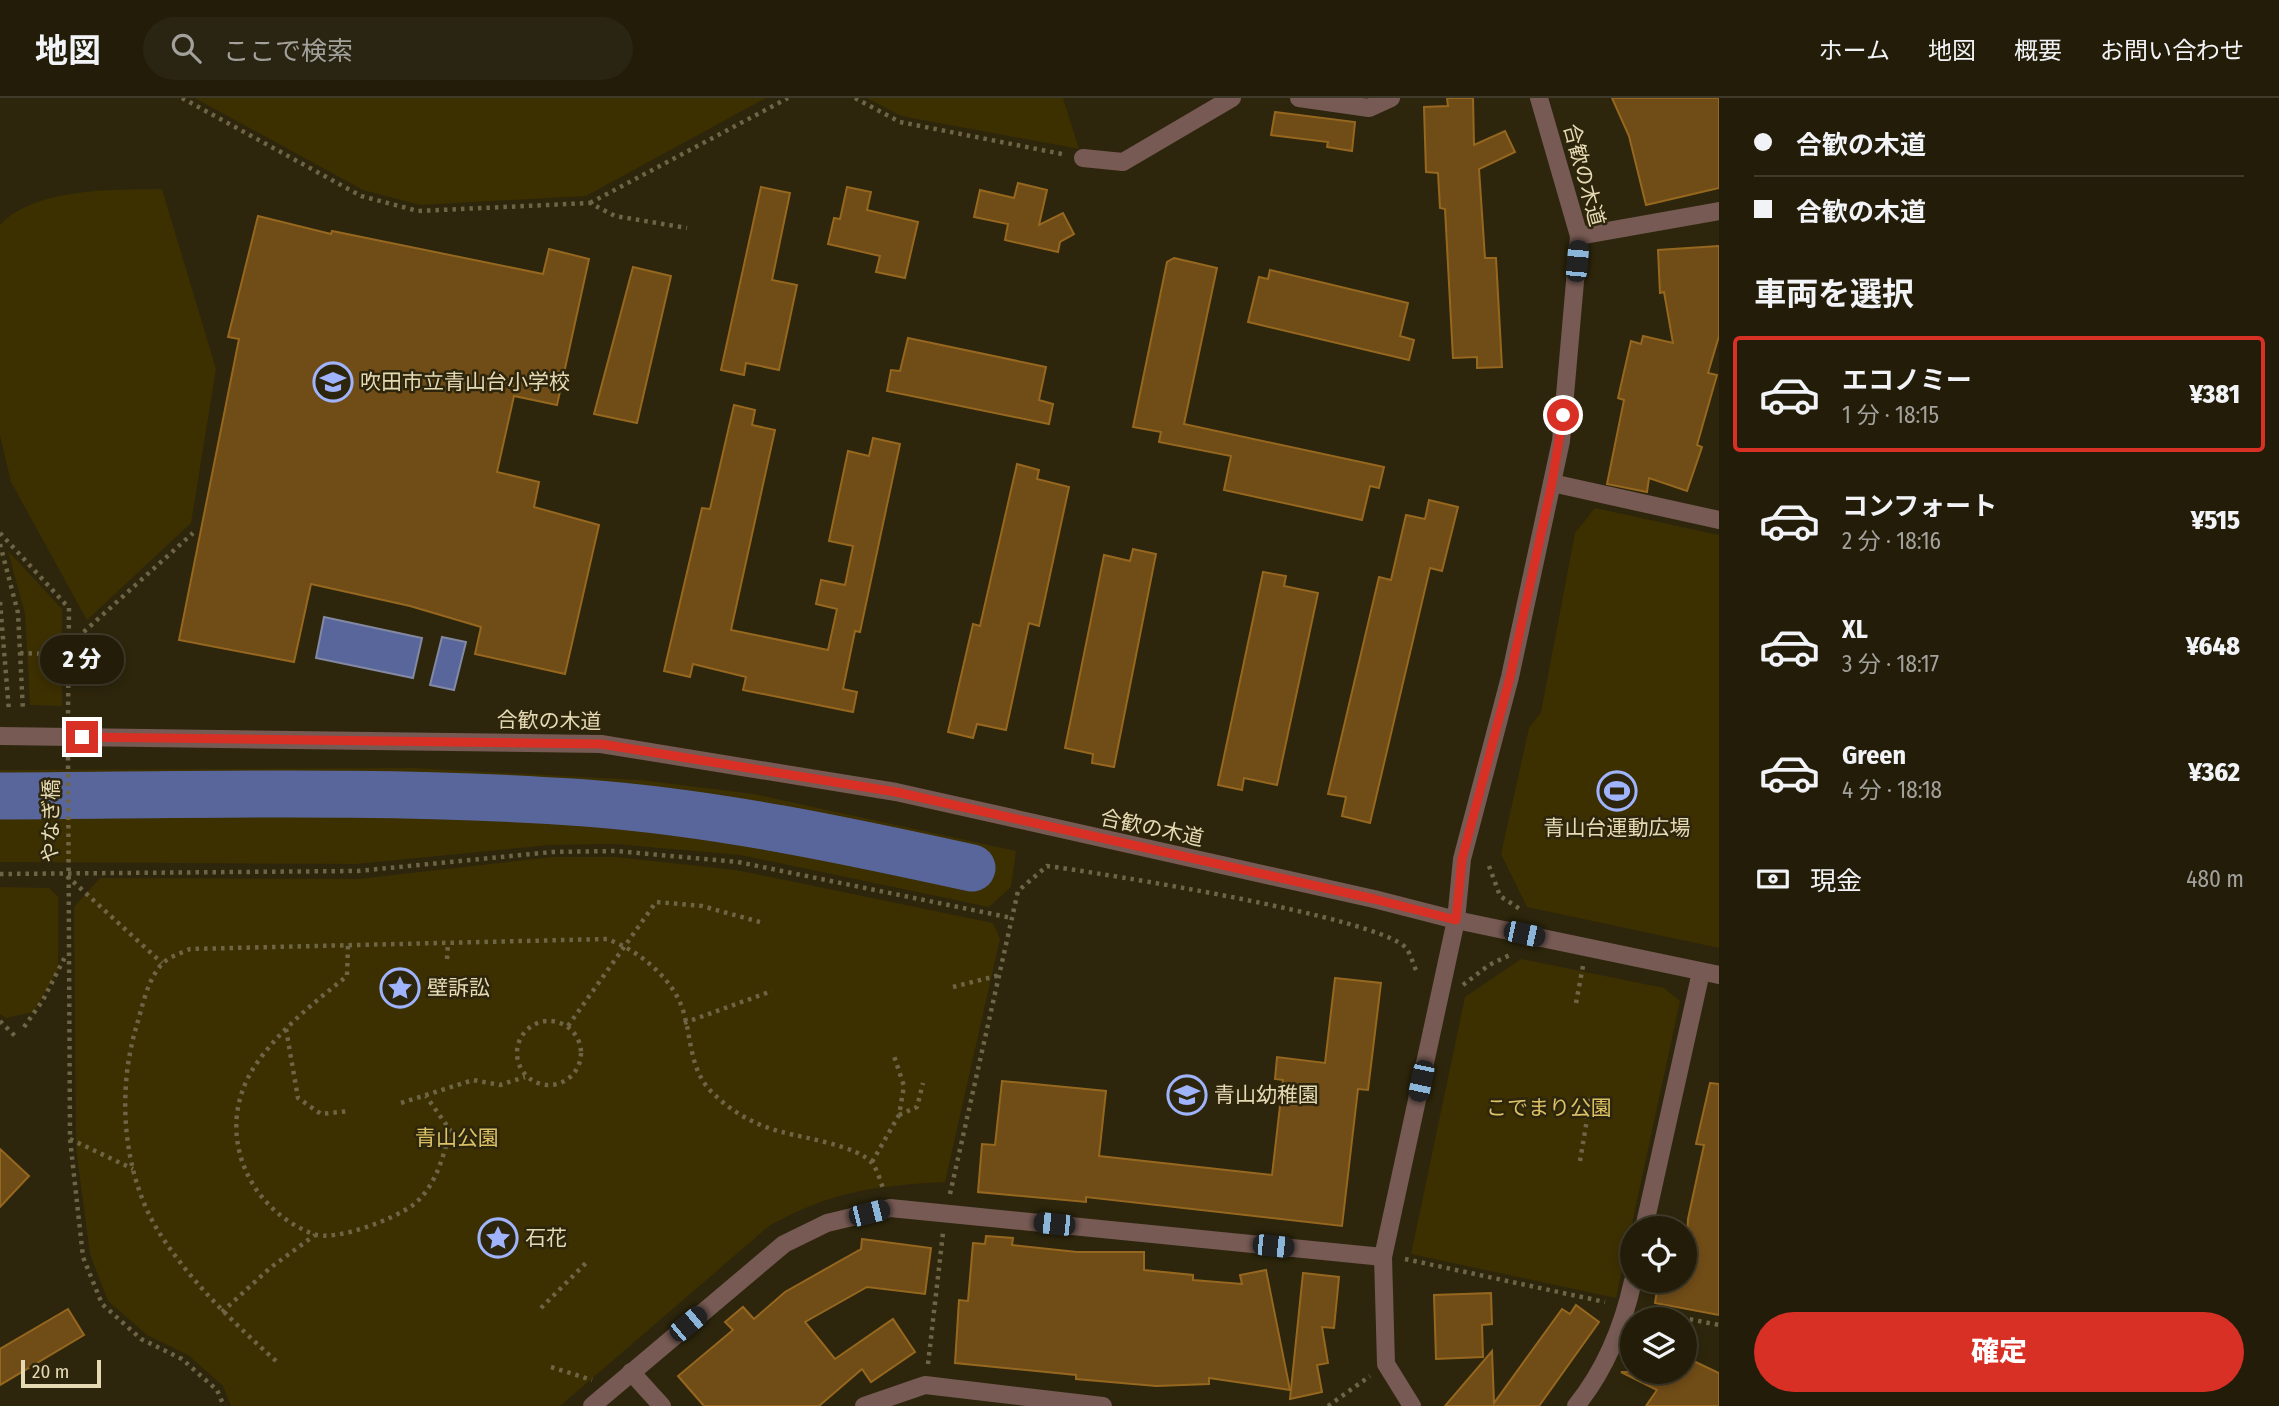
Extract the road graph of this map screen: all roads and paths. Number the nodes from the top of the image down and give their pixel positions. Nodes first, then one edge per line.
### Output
1 (182, 98) edge
2 (788, 98) edge
3 (855, 98) edge
4 (1232, 98) edge
5 (1299, 98) edge
6 (1391, 98) edge
7 (1539, 98) edge
8 (1083, 158) joint
9 (590, 203) junction
10 (1719, 211) edge
11 (687, 228) dead end
12 (1579, 236) junction
13 (1552, 483) junction
14 (1719, 520) edge
15 (0, 533) edge
16 (193, 533) dead end
17 (0, 546) edge
18 (0, 602) edge
19 (69, 638) junction
20 (20, 653) junction
21 (69, 655) junction
22 (9, 711) dead end
23 (23, 711) dead end
24 (68, 724) dead end
25 (0, 736) edge
26 (68, 751) dead end
27 (1489, 866) dead end
28 (0, 874) edge
29 (66, 876) junction
30 (1530, 916) dead end
31 (1012, 918) junction
32 (1456, 920) junction
33 (760, 922) dead end
34 (448, 943) junction
35 (348, 946) junction
36 (625, 946) junction
37 (67, 951) junction
38 (1519, 951) dead end
39 (447, 959) dead end
40 (162, 963) junction
41 (1583, 965) dead end
42 (1417, 972) dead end
43 (1700, 972) junction
44 (1000, 975) junction
45 (1719, 975) edge
46 (1462, 986) dead end
47 (953, 988) dead end
48 (772, 991) dead end
49 (1576, 1003) dead end
50 (0, 1021) edge
51 (684, 1023) junction
52 (568, 1026) junction
53 (24, 1027) dead end
54 (286, 1029) junction
55 (15, 1036) dead end
56 (893, 1053) dead end
57 (525, 1077) junction
58 (923, 1083) dead end
59 (426, 1096) junction
60 (1591, 1096) dead end
61 (401, 1103) dead end
62 (350, 1111) dead end
63 (899, 1115) junction
64 (70, 1139) junction
65 (1580, 1161) dead end
66 (872, 1162) junction
67 (134, 1170) junction
68 (885, 1192) dead end
69 (945, 1213) junction
70 (1647, 1216) edge
71 (315, 1235) junction
72 (1383, 1257) junction
73 (1405, 1259) dead end
74 (587, 1262) dead end
75 (1630, 1293) edge
76 (1627, 1306) junction
77 (541, 1308) dead end
78 (222, 1311) junction
79 (1719, 1325) edge
80 (276, 1361) dead end
81 (551, 1367) dead end
82 (631, 1372) junction
83 (1372, 1374) dead end
84 (596, 1382) dead end
85 (925, 1385) junction
86 (223, 1406) edge
87 (592, 1406) edge
88 (662, 1406) edge
89 (864, 1406) edge
90 (1103, 1406) edge
91 (1328, 1406) edge
92 (1412, 1406) edge
93 (1576, 1406) edge

1 - 9 path
2 - 9 path
3 - 8 path
4 - 8 street
5 - 6 street
7 - 12 street, 合歓の木道
9 - 11 path
10 - 12 street
12 - 13 street, 合歓の木道
13 - 14 street
13 - 32 street, 合歓の木道
15 - 19 path
16 - 19 path
17 - 20 path
18 - 22 path
19 - 21 path
20 - 21 path
20 - 23 path
21 - 24 path
25 - 32 street, 合歓の木道
26 - 29 path, やなぎ橋
27 - 30 path
28 - 29 path
29 - 31 path
29 - 37 path, やなぎ橋
29 - 40 path
31 - 42 path
31 - 44 path
32 - 43 street
32 - 72 street
33 - 36 path
34 - 35 path
34 - 36 path
34 - 39 path
35 - 40 path
35 - 54 path
36 - 51 path
36 - 52 path
37 - 53 path
37 - 64 path, やなぎ橋
38 - 46 path
40 - 67 path
41 - 49 path
43 - 45 street
43 - 70 street
44 - 47 path
44 - 69 path
48 - 51 path
50 - 55 path
51 - 66 path
52 - 57 path
52 - 57 path
54 - 62 path
54 - 71 path
56 - 63 path
57 - 59 path
58 - 63 path
59 - 61 path
59 - 71 path
60 - 65 path
63 - 66 path
64 - 67 path
64 - 86 path, やなぎ橋
66 - 68 path
67 - 78 path
69 - 72 street
69 - 82 street
69 - 85 path
71 - 78 path
72 - 92 street
73 - 76 path
74 - 77 path
75 - 76 street
76 - 79 path
76 - 93 street
78 - 80 path
81 - 84 path
82 - 87 street
82 - 88 street
83 - 91 path
85 - 89 street
85 - 90 street

